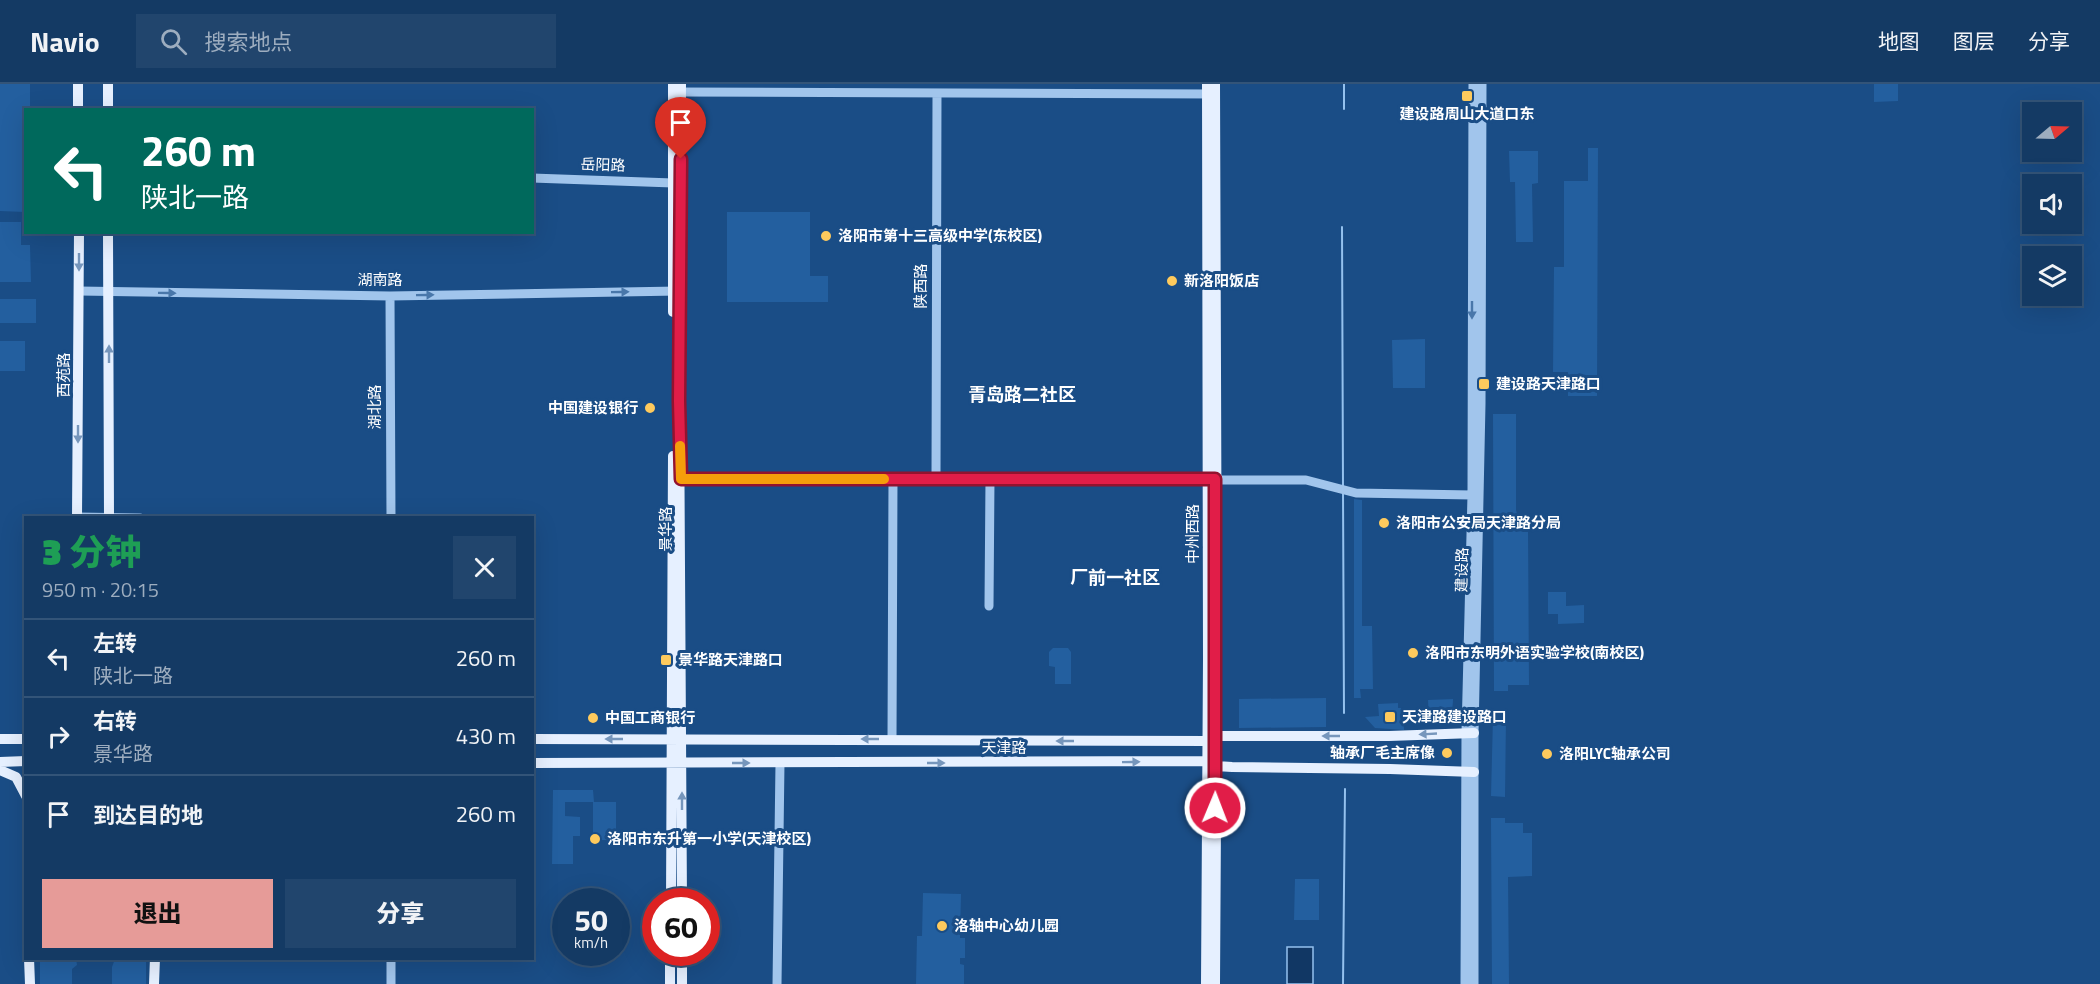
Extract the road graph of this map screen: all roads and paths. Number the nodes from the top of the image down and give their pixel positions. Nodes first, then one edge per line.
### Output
1 (78, 84) edge
2 (108, 84) edge
3 (1473, 84) edge
4 (1482, 84) edge
5 (677, 88) edge
6 (869, 88) edge
7 (1012, 89) edge
8 (1211, 89) edge
9 (937, 93) junction
10 (78, 108) edge
11 (108, 108) edge
12 (534, 178) edge
13 (673, 183) junction
14 (79, 234) edge
15 (108, 234) edge
16 (79, 291) junction
17 (676, 291) junction
18 (108, 292) junction
19 (390, 296) junction
20 (893, 479) junction
21 (936, 479) junction
22 (990, 479) junction
23 (1211, 479) junction
24 (677, 480) junction
25 (1472, 495) junction
26 (78, 516) edge
27 (109, 516) edge
28 (391, 516) edge
29 (989, 606) dead end
30 (1470, 733) junction
31 (0, 739) edge
32 (24, 739) edge
33 (534, 739) edge
34 (892, 739) junction
35 (1212, 739) junction
36 (677, 740) junction
37 (24, 761) edge
38 (0, 762) edge
39 (677, 763) junction
40 (780, 763) junction
41 (534, 764) edge
42 (1211, 764) junction
43 (0, 770) edge
44 (1470, 772) junction
45 (24, 792) edge
46 (671, 888) edge
47 (681, 888) edge
48 (29, 960) edge
49 (155, 960) edge
50 (391, 960) edge
51 (670, 966) edge
52 (682, 966) edge
53 (30, 984) edge
54 (154, 984) edge
55 (391, 984) edge
56 (670, 984) edge
57 (682, 984) edge
58 (777, 984) edge
59 (1206, 984) edge
60 (1215, 984) edge
61 (1465, 984) edge
62 (1474, 984) edge

1 - 10 main road
2 - 11 main road
3 -> 25 street, 建设路
4 - 30 street, 建设路
5 - 6 street
5 - 13 main road, 景华路
5 - 17 main road, 景华路
6 - 9 street
7 - 8 street
7 - 9 street
8 - 23 main road, 中州西路
9 - 21 street, 陕西路
12 - 13 street, 岳阳路
13 - 17 main road, 景华路
14 -> 16 main road, 西苑路
15 - 18 main road
16 - 18 street, 湖南路
16 -> 26 main road, 西苑路
19 -> 17 street, 湖南路
17 - 24 main road, 景华路
18 -> 19 street, 湖南路
27 -> 18 main road
19 - 28 street, 湖北路
20 - 21 street
20 - 24 street
20 - 34 street
21 - 22 street
22 - 23 street
22 - 29 street
23 - 25 street
23 - 35 main road, 中州西路
24 - 36 main road, 景华路
25 - 30 street, 建设路
30 -> 35 main road, 天津路
30 - 44 street, 建设路
31 - 32 main road
36 -> 33 main road, 天津路
35 -> 34 main road, 天津路
34 -> 36 main road, 天津路
35 - 42 main road, 中州西路
36 - 39 main road, 景华路
37 - 38 main road
39 -> 40 main road, 天津路
39 - 41 main road, 天津路
39 - 46 main road, 景华路
47 -> 39 main road, 景华路
40 -> 42 main road, 天津路
40 - 58 street
42 - 44 main road, 天津路
42 - 59 main road, 中州西路
42 - 60 main road, 中州西路
43 - 45 main road
44 - 61 street, 建设路
44 - 62 street, 建设路
48 - 53 main road
49 - 54 main road
50 - 55 street
51 - 56 main road
52 - 57 main road

